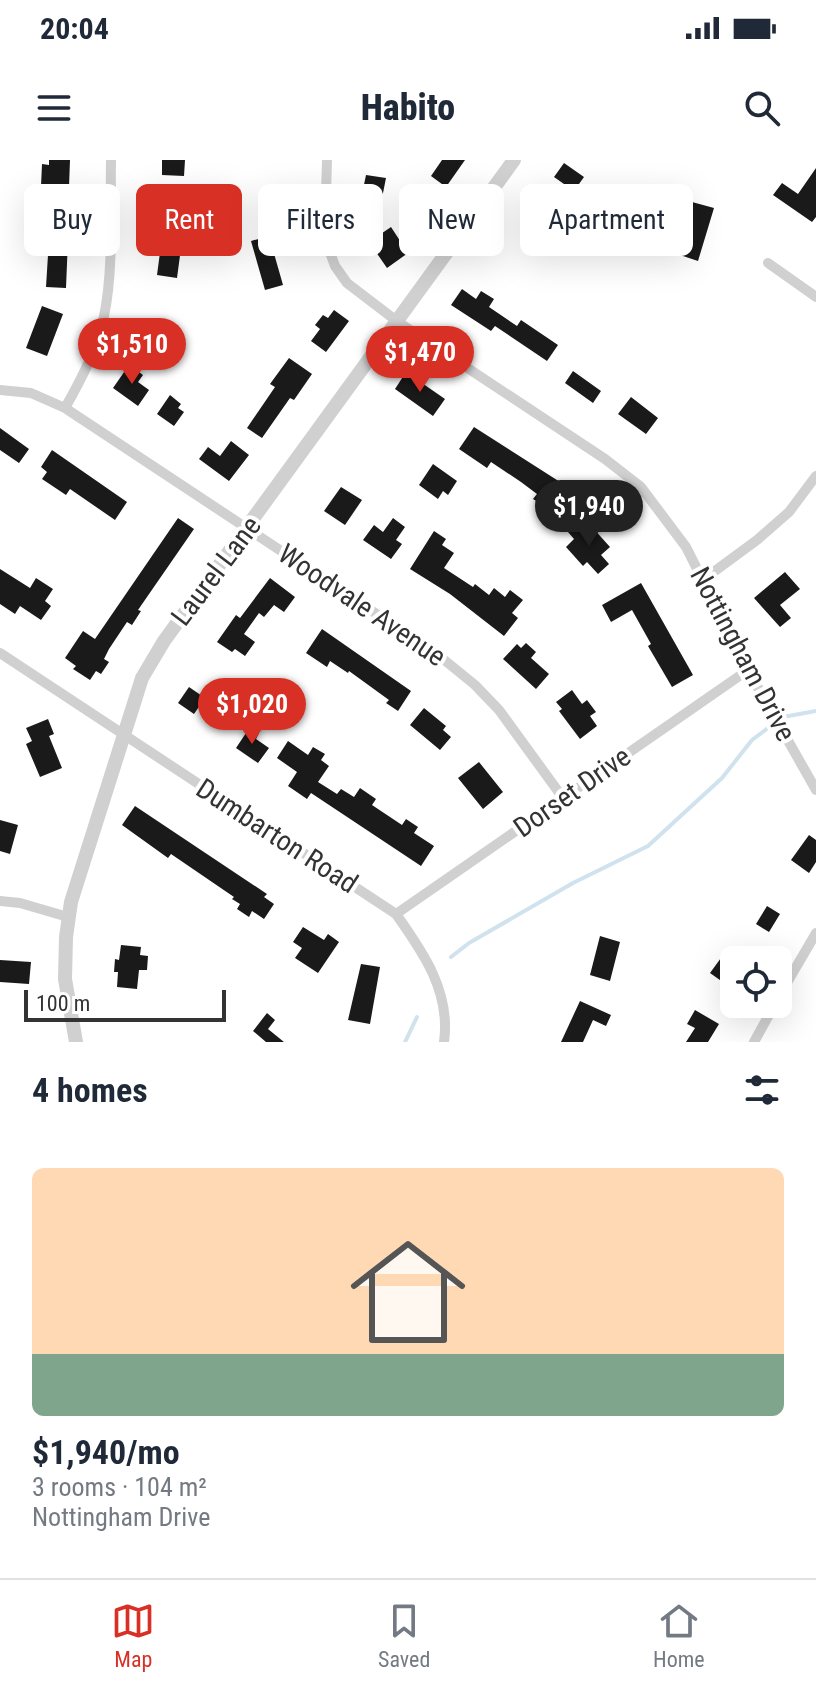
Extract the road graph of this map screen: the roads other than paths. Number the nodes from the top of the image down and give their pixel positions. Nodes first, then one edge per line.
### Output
1 (111, 160) edge
2 (327, 160) edge
3 (514, 160) edge
4 (768, 263) dead end
5 (816, 297) edge
6 (398, 322) junction
7 (0, 390) edge
8 (65, 408) junction
9 (816, 476) edge
10 (248, 529) junction
11 (704, 579) junction
12 (0, 653) edge
13 (748, 670) junction
14 (124, 735) junction
15 (816, 790) edge
16 (563, 798) junction
17 (0, 901) edge
18 (396, 914) junction
19 (68, 917) junction
20 (816, 933) edge
21 (792, 974) edge
22 (767, 1018) edge
23 (76, 1042) edge
24 (444, 1042) edge
25 (754, 1042) edge

1 - 8 street
2 - 6 street, Nottingham Drive
3 - 6 street, Laurel Lane
4 - 5 street
6 - 10 street, Laurel Lane
6 - 11 street, Nottingham Drive
7 - 8 street, Woodvale Avenue
8 - 10 street, Woodvale Avenue
9 - 11 street
10 - 14 street, Laurel Lane
10 - 16 street, Woodvale Avenue
11 - 13 street, Nottingham Drive
12 - 14 street, Dumbarton Road
13 - 15 street, Nottingham Drive
13 - 16 street, Dorset Drive
14 - 18 street, Dumbarton Road
14 - 19 street, Laurel Lane
16 - 18 street, Dorset Drive
17 - 19 street
18 - 24 street, Dumbarton Road
19 - 23 street, Laurel Lane
20 - 21 street
22 - 25 street

